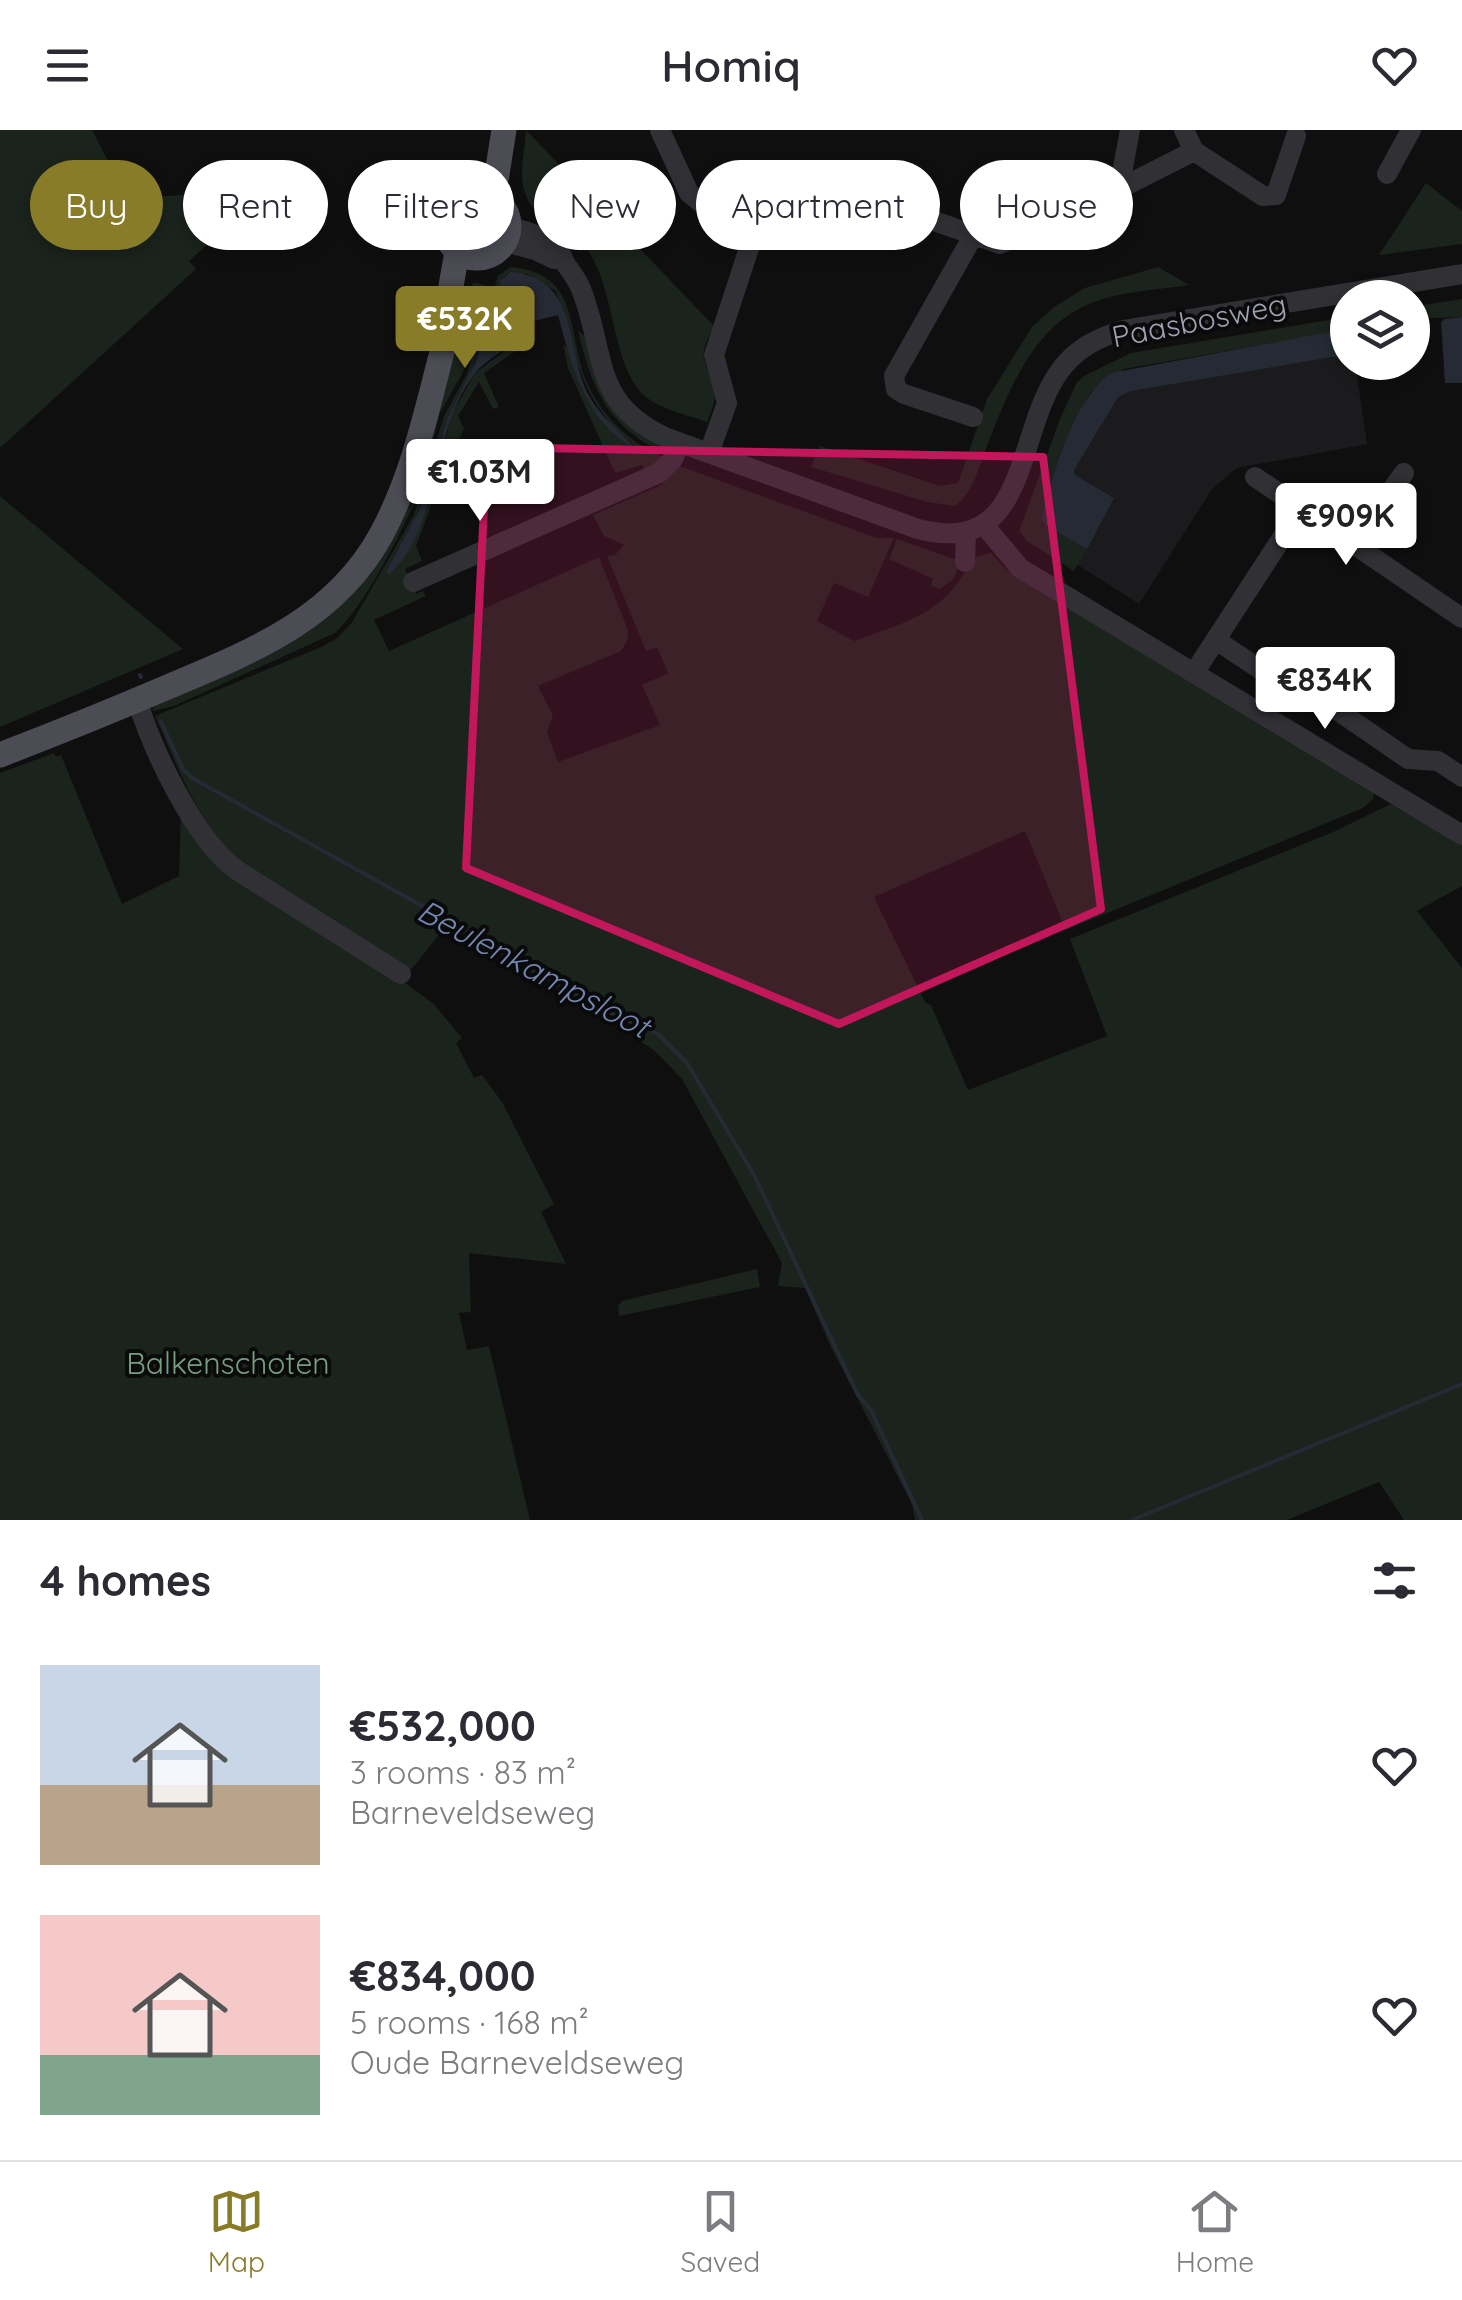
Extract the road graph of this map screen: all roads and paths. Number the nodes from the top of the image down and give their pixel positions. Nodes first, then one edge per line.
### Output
1 (489, 130) edge
2 (504, 130) edge
3 (660, 130) edge
4 (1130, 130) edge
5 (1184, 130) edge
6 (1412, 130) edge
7 (1296, 136) dead end
8 (1194, 152) junction
9 (487, 160) edge
10 (495, 160) edge
11 (1124, 160) edge
12 (1387, 174) dead end
13 (1133, 182) edge
14 (696, 198) edge
15 (514, 238) edge
16 (462, 250) edge
17 (494, 250) edge
18 (753, 250) edge
19 (965, 250) edge
20 (467, 255) junction
21 (1462, 274) edge
22 (973, 417) dead end
23 (680, 443) junction
24 (710, 453) junction
25 (1404, 473) dead end
26 (1255, 477) dead end
27 (1302, 508) junction
28 (975, 529) junction
29 (1353, 543) junction
30 (964, 562) dead end
31 (412, 582) dead end
32 (1459, 608) edge
33 (1216, 640) junction
34 (1194, 673) junction
35 (137, 700) junction
36 (0, 755) edge
37 (1462, 777) edge
38 (1462, 835) edge
39 (401, 974) dead end

1 - 9 main road
2 - 10 main road
3 - 14 street
4 - 11 street
5 - 8 street
6 - 12 street
7 - 8 street
8 - 13 street
15 - 23 street
16 - 20 main road
17 - 20 main road
18 - 24 street
19 - 22 street
20 - 35 main road
21 - 28 street, Paasbosweg
23 - 24 street
23 - 31 street
24 - 28 street
25 - 29 street
26 - 27 street
27 - 29 street
27 - 33 street
28 - 30 street
28 - 34 street
29 - 32 street
33 - 34 street
33 - 37 street
34 - 38 street
35 - 36 main road
35 - 39 street

